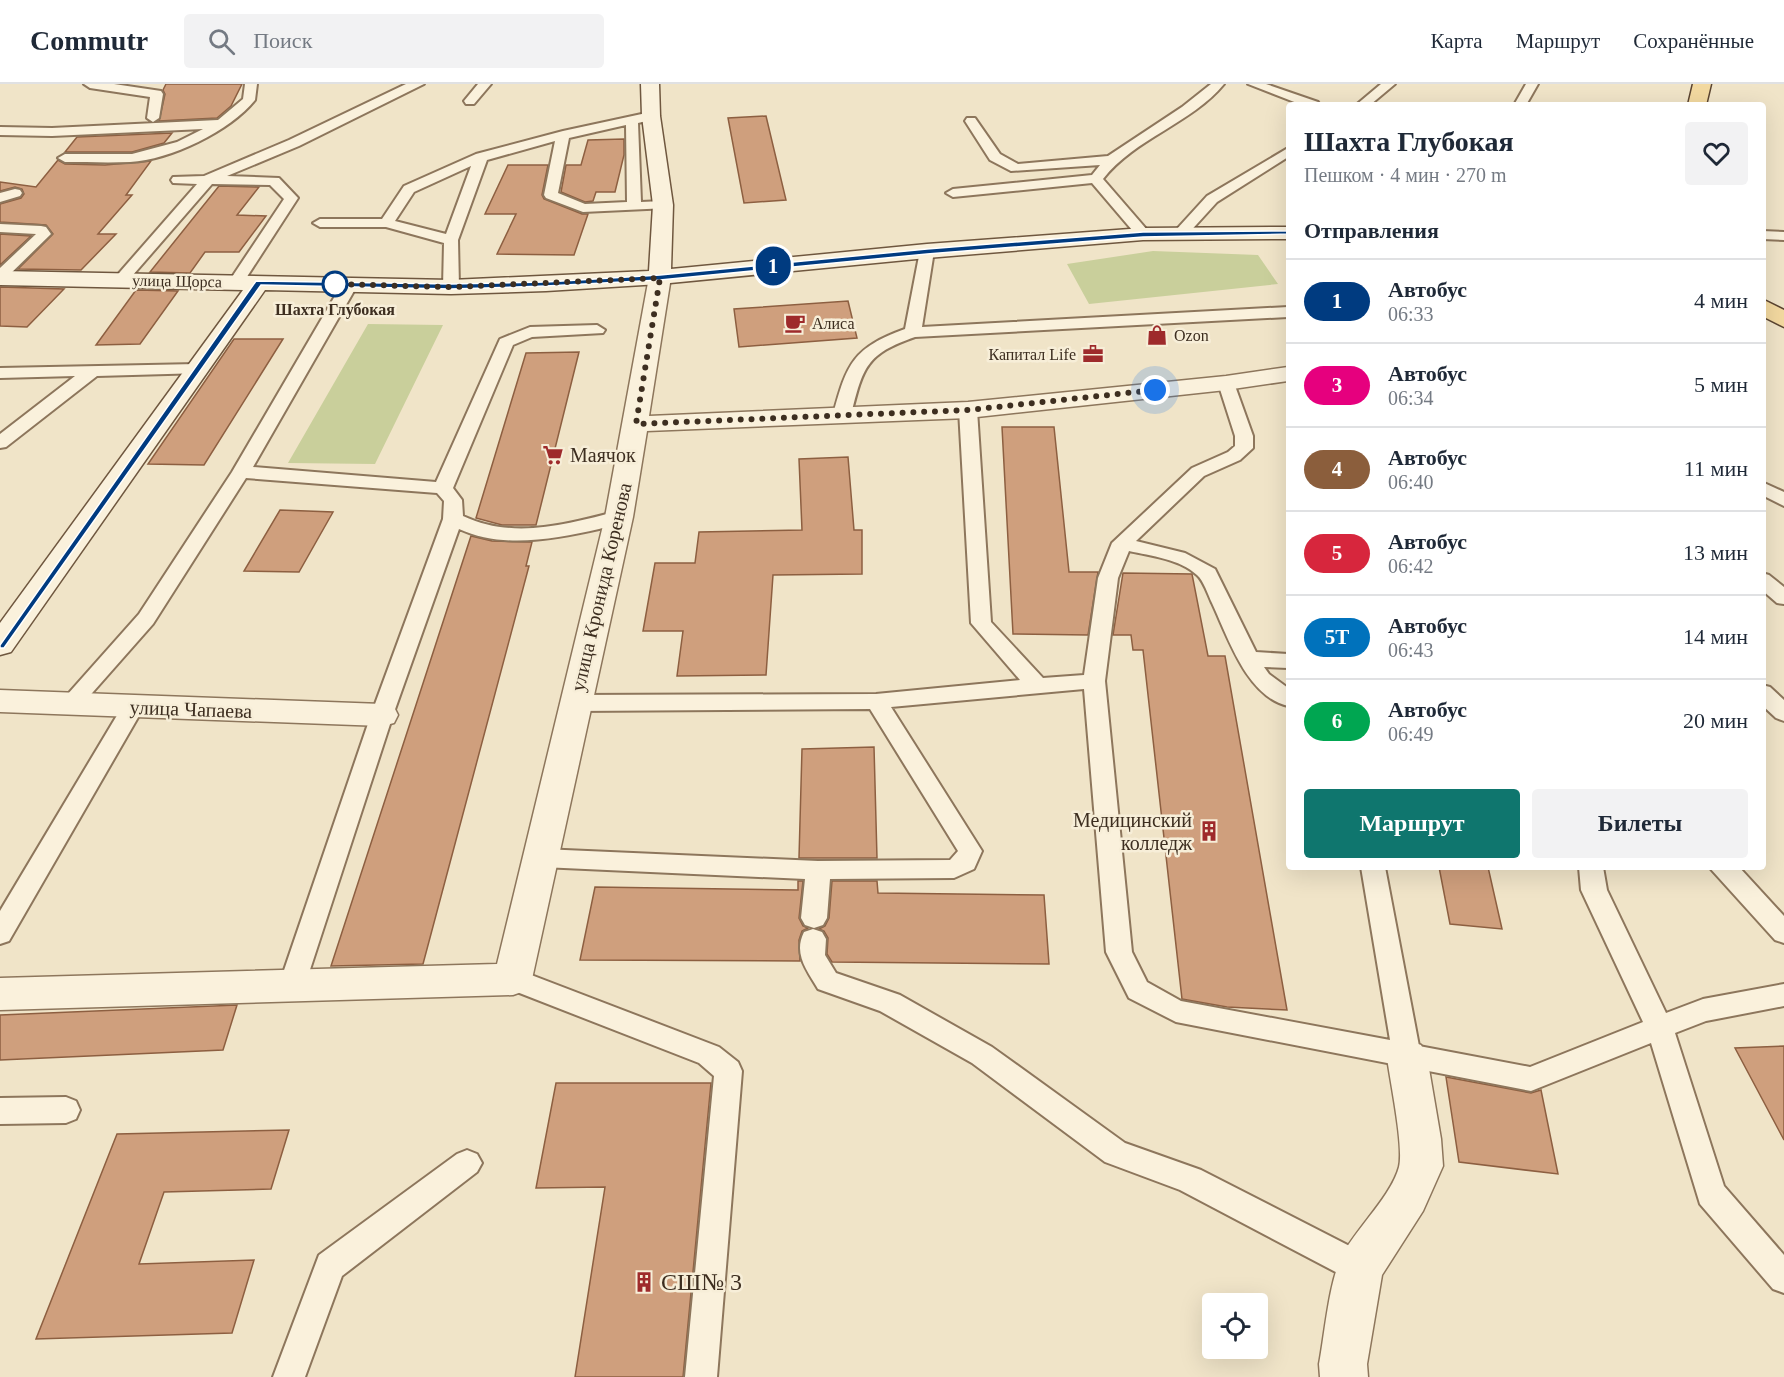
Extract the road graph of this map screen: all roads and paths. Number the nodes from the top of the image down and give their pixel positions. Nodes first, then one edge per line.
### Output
1 (90, 84) edge
2 (251, 84) edge
3 (418, 84) edge
4 (485, 84) edge
5 (650, 84) edge
6 (1218, 84) edge
7 (1254, 84) edge
8 (1389, 84) edge
9 (1532, 84) edge
10 (1702, 84) edge
11 (470, 101) dead end
12 (1305, 102) edge
13 (1366, 102) edge
14 (1522, 102) edge
15 (1698, 102) edge
16 (153, 118) dead end
17 (642, 118) junction
18 (971, 121) dead end
19 (221, 124) junction
20 (0, 131) edge
21 (563, 135) junction
22 (1286, 153) edge
23 (481, 157) junction
24 (65, 158) dead end
25 (1110, 160) junction
26 (209, 179) junction
27 (1096, 179) junction
28 (178, 180) dead end
29 (15, 193) dead end
30 (953, 194) dead end
31 (0, 198) edge
32 (634, 205) junction
33 (663, 205) junction
34 (320, 223) dead end
35 (386, 223) junction
36 (0, 228) edge
37 (1180, 233) junction
38 (1286, 233) edge
39 (1143, 234) junction
40 (1766, 235) edge
41 (1784, 236) edge
42 (451, 240) junction
43 (927, 251) junction
44 (0, 277) edge
45 (660, 278) junction
46 (121, 280) junction
47 (247, 283) junction
48 (350, 284) junction
49 (451, 287) junction
50 (1766, 309) edge
51 (1286, 312) edge
52 (1784, 320) edge
53 (597, 330) dead end
54 (913, 332) junction
55 (197, 369) junction
56 (93, 371) junction
57 (0, 373) edge
58 (1286, 374) edge
59 (1226, 383) junction
60 (968, 410) junction
61 (842, 415) junction
62 (636, 424) junction
63 (0, 443) edge
64 (241, 472) junction
65 (443, 488) junction
66 (1766, 489) edge
67 (1784, 500) edge
68 (619, 517) junction
69 (453, 519) junction
70 (1122, 543) junction
71 (1766, 582) edge
72 (1784, 598) edge
73 (0, 645) edge
74 (1249, 659) junction
75 (1286, 661) edge
76 (1094, 681) junction
77 (1038, 687) junction
78 (1766, 696) edge
79 (1286, 698) edge
80 (0, 701) edge
81 (876, 701) junction
82 (575, 703) junction
83 (70, 704) junction
84 (133, 707) junction
85 (1784, 713) edge
86 (382, 715) junction
87 (542, 858) junction
88 (818, 870) junction
89 (1374, 870) edge
90 (1591, 870) edge
91 (1727, 870) edge
92 (1784, 933) edge
93 (0, 934) edge
94 (513, 979) junction
95 (292, 985) junction
96 (0, 994) edge
97 (1784, 995) edge
98 (1660, 1029) junction
99 (1407, 1057) junction
100 (66, 1110) dead end
101 (0, 1111) edge
102 (467, 1163) dead end
103 (1360, 1268) junction
104 (1784, 1278) edge
105 (289, 1377) edge
106 (700, 1377) edge
107 (1344, 1377) edge

1 - 16 lane
2 - 19 lane
3 - 26 lane
4 - 11 lane
5 - 17 street, улица Кронида Коренова
6 - 25 lane
7 - 12 lane
8 - 13 lane
9 - 14 lane
10 - 15 main road
17 - 21 lane
17 - 32 lane
17 - 33 street, улица Кронида Коренова
18 - 25 lane
19 - 20 lane
19 - 24 lane
21 - 23 lane
21 - 32 lane
22 - 37 lane
23 - 35 lane
23 - 42 lane
25 - 27 lane
26 - 28 lane
26 - 46 lane
26 - 47 lane
27 - 30 lane
27 - 39 lane
29 - 31 lane
32 - 33 lane
33 - 45 street, улица Кронида Коренова
34 - 35 lane
35 - 42 lane
36 - 44 lane
37 - 38 street, улица Щорса
37 - 39 street, улица Щорса
39 - 43 street, улица Щорса
40 - 41 lane
42 - 49 lane
43 - 45 street, улица Щорса
43 - 54 lane
44 - 46 street, улица Щорса
45 - 49 street, улица Щорса
45 - 62 street, улица Кронида Коренова
46 - 47 street, улица Щорса
47 - 48 street, улица Щорса
47 - 55 street
48 - 49 street, улица Щорса
48 - 64 lane
50 - 52 main road
51 - 54 lane
53 - 65 lane
54 - 61 lane
55 - 56 lane
55 - 73 street
56 - 57 lane
56 - 63 lane
58 - 59 street
59 - 60 street
59 - 70 lane
60 - 61 street
60 - 77 lane
61 - 62 street
62 - 68 street, улица Кронида Коренова
64 - 65 lane
64 - 83 lane
65 - 69 lane
66 - 67 lane
68 - 69 lane
68 - 82 street, улица Кронида Коренова
69 - 86 lane
70 - 74 lane
70 - 76 lane
71 - 72 lane
74 - 75 lane
74 - 79 lane
76 - 77 lane
76 - 99 lane
77 - 81 lane
78 - 85 lane
80 - 83 street, улица Чапаева
81 - 82 lane
81 - 88 lane
82 - 87 street, улица Кронида Коренова
83 - 84 street, улица Чапаева
84 - 86 street, улица Чапаева
84 - 93 lane
86 - 95 lane
87 - 88 lane
87 - 94 street, улица Кронида Коренова
88 - 103 lane
89 - 99 lane
90 - 98 lane
91 - 92 lane
94 - 95 street
94 - 106 lane
95 - 96 street
97 - 98 lane
98 - 99 lane
98 - 104 lane
99 - 103 street
100 - 101 lane
102 - 105 lane
103 - 107 street

